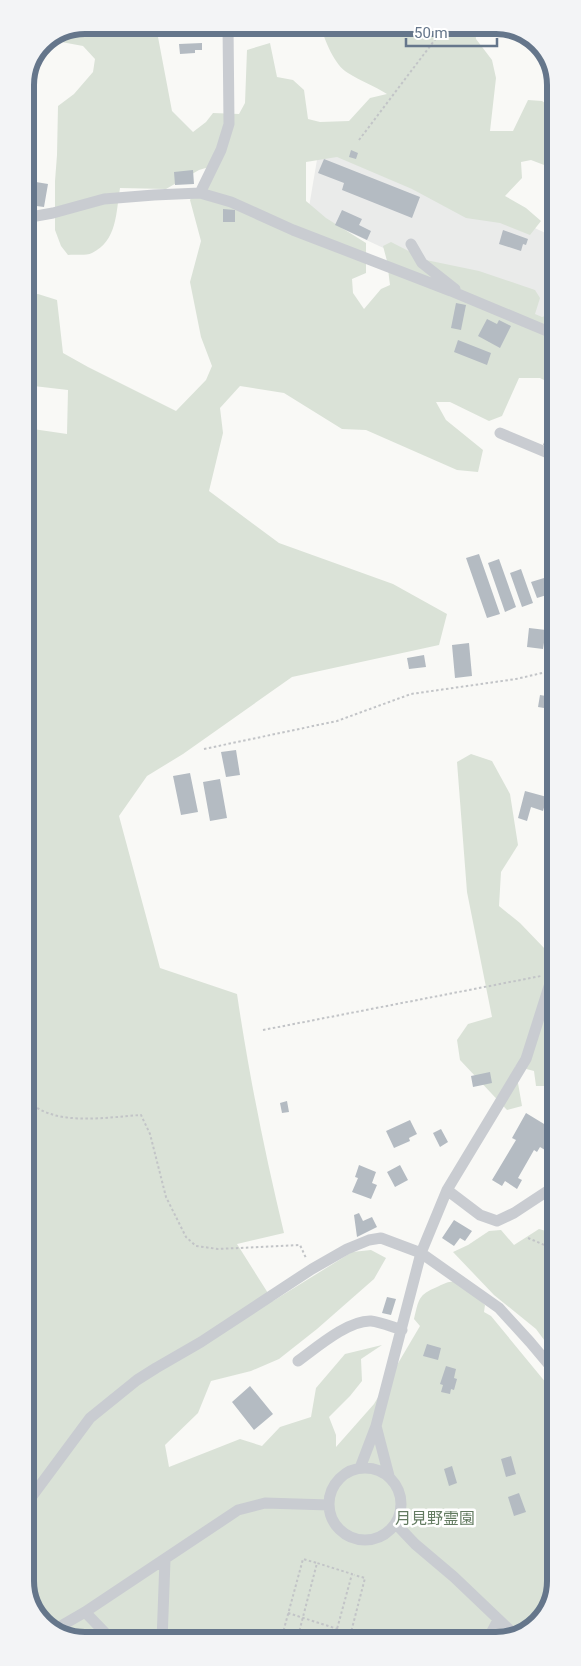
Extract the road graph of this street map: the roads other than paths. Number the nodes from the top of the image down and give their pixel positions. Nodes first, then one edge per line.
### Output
1 (228, 34) edge
2 (200, 194) junction
3 (34, 216) edge
4 (411, 244) dead end
5 (466, 298) junction
6 (547, 331) edge
7 (500, 433) dead end
8 (547, 453) edge
9 (547, 993) edge
10 (447, 1190) junction
11 (547, 1192) edge
12 (421, 1253) junction
13 (402, 1330) junction
14 (298, 1361) dead end
15 (547, 1362) edge
16 (376, 1426) junction
17 (360, 1468) junction
18 (389, 1476) junction
19 (34, 1493) edge
20 (329, 1505) junction
21 (396, 1524) junction
22 (165, 1560) junction
23 (86, 1612) junction
24 (498, 1620) junction
25 (61, 1626) edge
26 (510, 1631) edge
27 (105, 1632) edge
28 (162, 1632) edge
29 (492, 1632) edge

1 - 2 street
2 - 3 street
2 - 5 street
4 - 5 street
5 - 6 street
7 - 8 street
9 - 10 street
10 - 11 street
10 - 12 street
12 - 13 street
12 - 15 street
12 - 19 street
13 - 14 street
13 - 16 street
16 - 17 street
16 - 18 street
17 - 18 street
17 - 20 street
18 - 21 street
20 - 21 street
20 - 22 street
21 - 24 street
22 - 23 street
22 - 28 street
23 - 25 street
23 - 27 street
24 - 26 street
24 - 29 street

